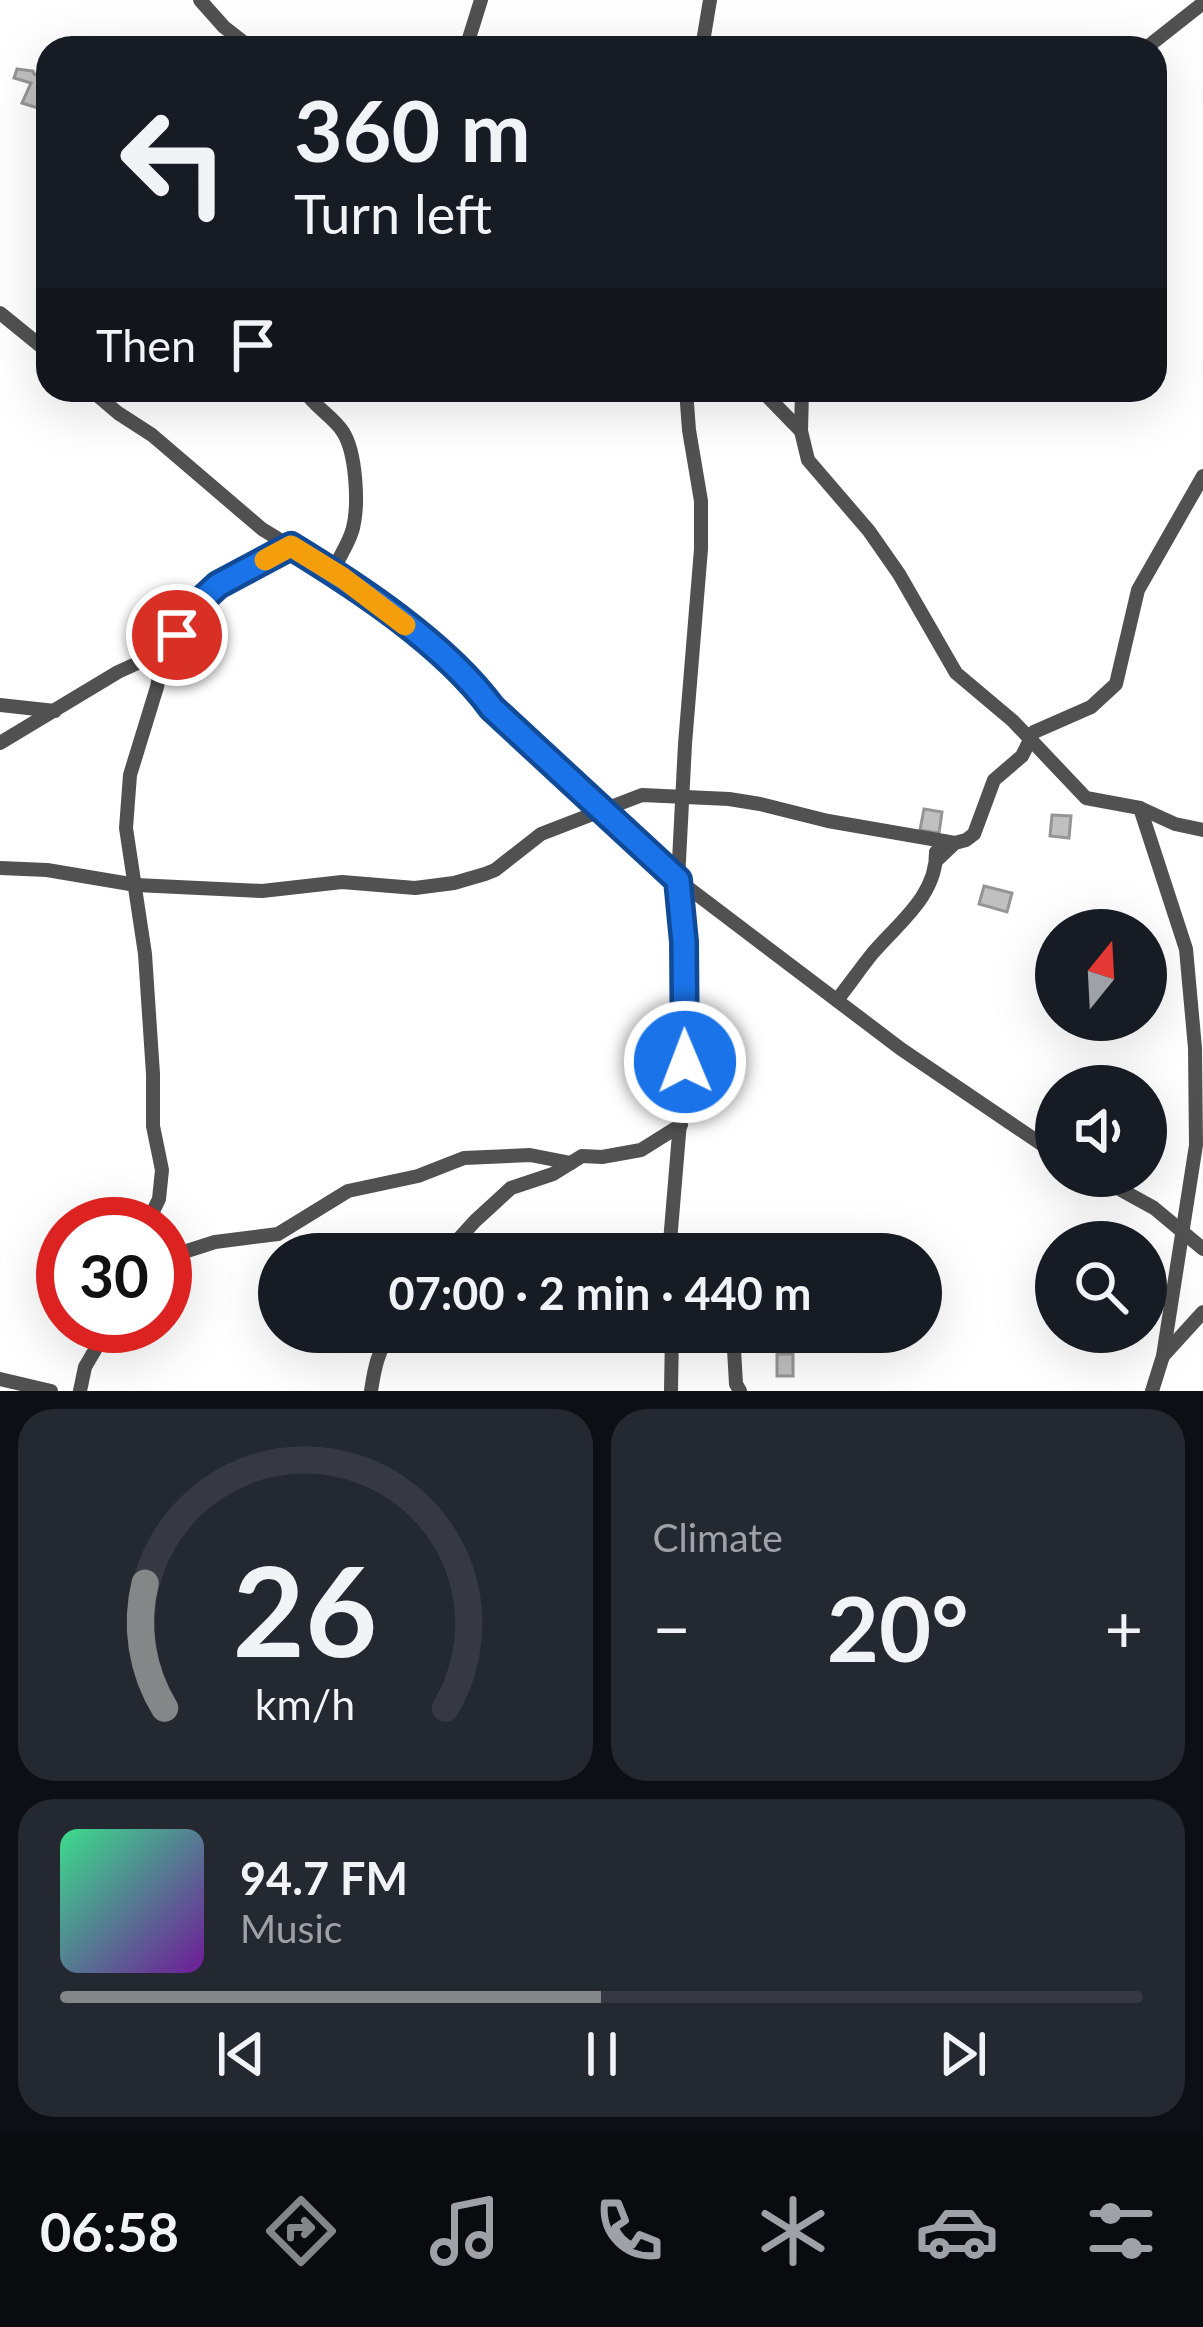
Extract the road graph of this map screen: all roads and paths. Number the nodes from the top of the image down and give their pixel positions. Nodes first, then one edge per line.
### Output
1 (200, 0) edge
2 (481, 0) edge
3 (710, 0) edge
4 (1203, 3) edge
5 (236, 36) edge
6 (470, 36) edge
7 (704, 36) edge
8 (1161, 36) edge
9 (0, 313) edge
10 (36, 342) edge
11 (104, 402) edge
12 (311, 402) edge
13 (687, 402) edge
14 (773, 402) edge
15 (802, 402) edge
16 (801, 431) junction
17 (1203, 476) edge
18 (291, 546) junction
19 (333, 572) junction
20 (164, 651) junction
21 (0, 705) edge
22 (56, 711) junction
23 (1029, 740) junction
24 (0, 743) edge
25 (682, 796) junction
26 (1140, 808) junction
27 (604, 811) junction
28 (1203, 830) edge
29 (936, 841) junction
30 (955, 843) junction
31 (936, 861) junction
32 (0, 868) edge
33 (678, 880) junction
34 (136, 885) junction
35 (838, 1000) junction
36 (681, 1125) junction
37 (1035, 1140) edge
38 (571, 1162) junction
39 (159, 1197) edge
40 (1134, 1197) edge
41 (1183, 1232) junction
42 (464, 1233) edge
43 (671, 1233) edge
44 (192, 1249) edge
45 (1203, 1250) edge
46 (1203, 1312) edge
47 (93, 1353) edge
48 (380, 1353) edge
49 (672, 1353) edge
50 (735, 1353) edge
51 (1163, 1356) junction
52 (0, 1379) edge
53 (51, 1391) edge
54 (80, 1391) edge
55 (370, 1391) edge
56 (671, 1391) edge
57 (740, 1391) edge
58 (1153, 1391) edge

1 - 5 street
2 - 6 street
3 - 7 street
4 - 8 street
9 - 10 street
11 - 18 street
12 - 19 street
13 - 25 street
14 - 16 street
15 - 16 street
16 - 23 street
17 - 23 street
18 - 19 street
18 - 20 street
19 - 27 street
20 - 22 street
20 - 34 street
21 - 22 street
22 - 24 street
23 - 26 street
23 - 30 street
25 - 27 street
25 - 29 street
25 - 33 street
26 - 28 street
26 - 41 street
27 - 33 street
27 - 34 street
29 - 30 street
29 - 31 street
30 - 31 street
31 - 35 street
32 - 34 street
33 - 35 street
33 - 36 street
34 - 39 street
35 - 37 street
36 - 38 street
36 - 43 street
38 - 42 street
38 - 44 street
40 - 41 street
41 - 45 street
41 - 51 street
46 - 51 street
47 - 54 street
48 - 55 street
49 - 56 street
50 - 57 street
51 - 58 street
52 - 53 street

